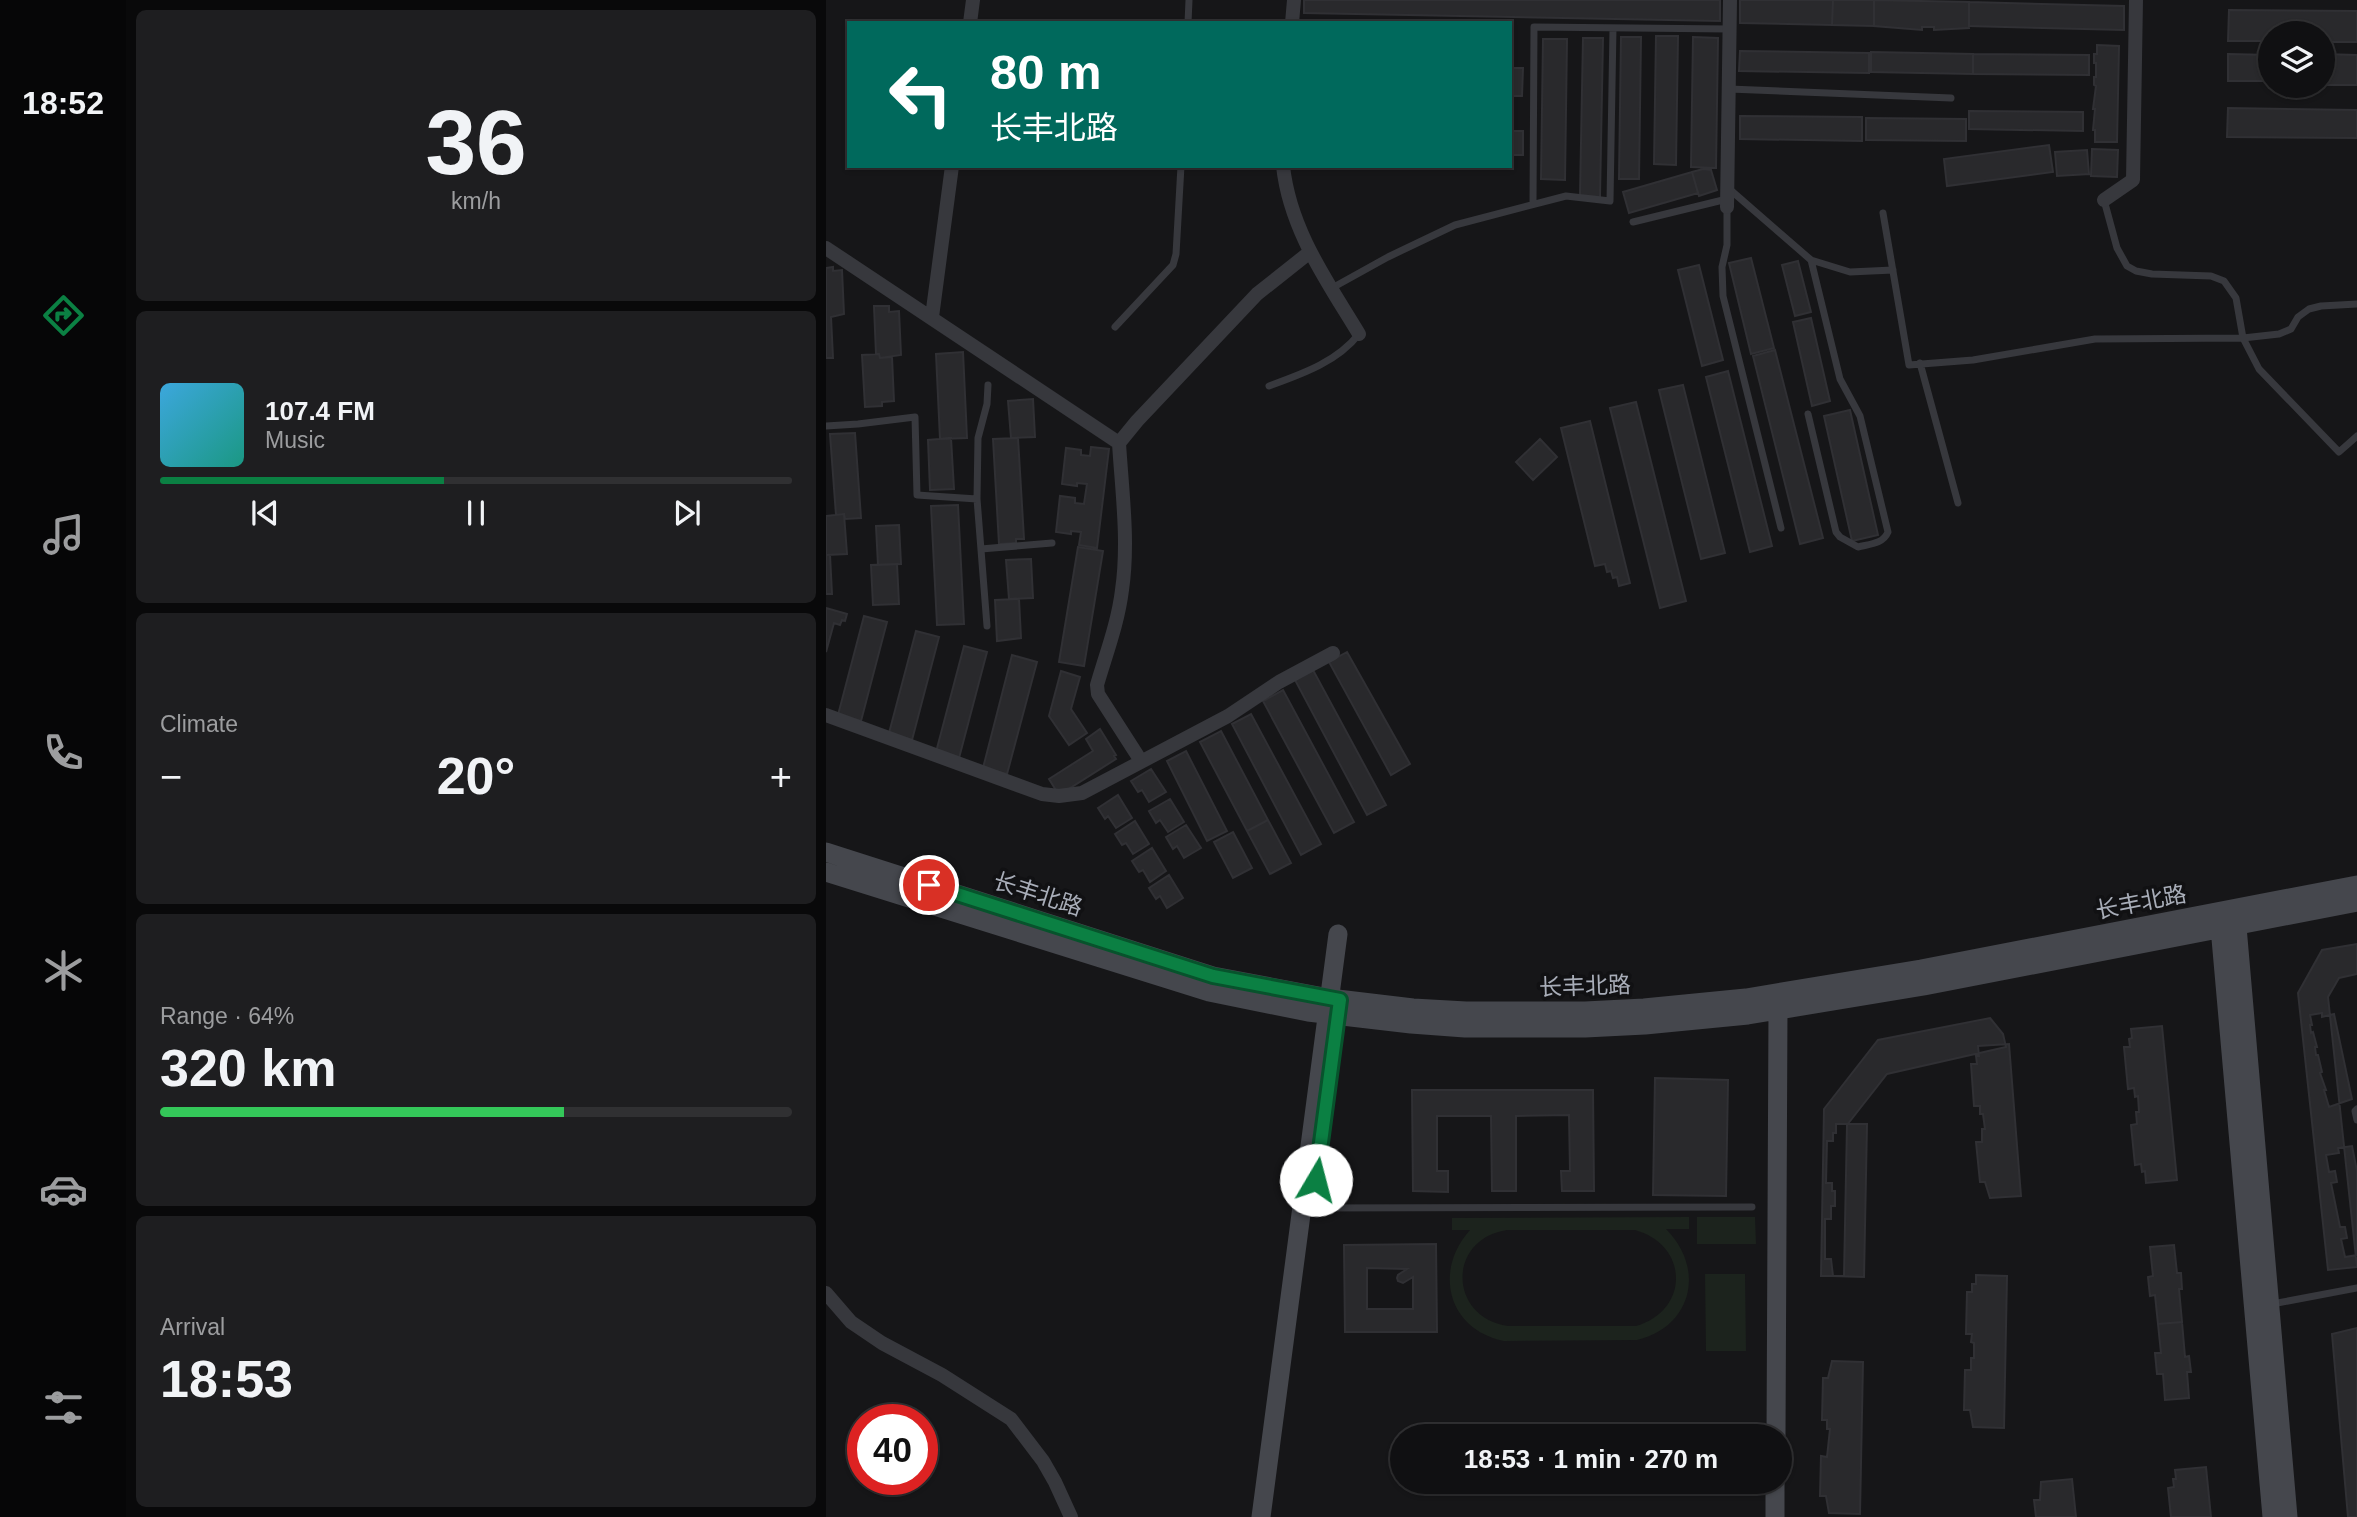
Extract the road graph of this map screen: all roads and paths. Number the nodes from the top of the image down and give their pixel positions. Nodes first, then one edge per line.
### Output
1 (973, 0) edge
2 (1189, 0) edge
3 (1294, 0) edge
4 (1730, 0) edge
5 (2136, 0) edge
6 (970, 21) edge
7 (1188, 21) edge
8 (1292, 21) edge
9 (1613, 28) junction
10 (1730, 29) junction
11 (1729, 89) junction
12 (1951, 98) dead end
13 (952, 168) edge
14 (1181, 168) edge
15 (1283, 168) edge
16 (1727, 198) junction
17 (2104, 200) joint
18 (1533, 204) junction
19 (1883, 213) dead end
20 (1633, 222) dead end
21 (826, 248) edge
22 (1310, 252) junction
23 (1811, 260) junction
24 (1893, 270) junction
25 (1332, 288) junction
26 (2357, 304) edge
27 (932, 317) junction
28 (1115, 327) dead end
29 (1359, 334) joint
30 (2243, 338) junction
31 (1920, 363) junction
32 (988, 384) dead end
33 (1269, 386) dead end
34 (1808, 414) dead end
35 (826, 426) edge
36 (2357, 436) edge
37 (1119, 443) junction
38 (977, 499) junction
39 (1958, 503) dead end
40 (1781, 528) dead end
41 (1052, 543) dead end
42 (981, 549) junction
43 (988, 626) dead end
44 (1333, 653) dead end
45 (826, 715) edge
46 (1141, 761) junction
47 (826, 852) edge
48 (826, 872) edge
49 (2357, 885) edge
50 (2357, 902) edge
51 (2228, 918) junction
52 (1343, 934) dead end
53 (1333, 1007) junction
54 (1778, 1010) junction
55 (2357, 1109) edge
56 (2357, 1120) edge
57 (1752, 1207) dead end
58 (1313, 1208) junction
59 (2357, 1288) edge
60 (826, 1293) edge
61 (2270, 1304) junction
62 (1776, 1424) edge
63 (1775, 1494) edge
64 (1071, 1517) edge
65 (1261, 1517) edge
66 (1272, 1517) edge
67 (1775, 1517) edge
68 (2272, 1517) edge
69 (2288, 1517) edge

1 - 6 street
2 - 7 lane
3 - 8 street
4 - 10 street
5 - 17 street
9 - 10 lane
9 - 18 lane
9 - 18 lane
10 - 11 street
11 - 12 lane
11 - 16 street
13 - 27 street
14 - 28 lane
15 - 22 street
16 - 20 lane
16 - 23 lane
16 - 40 lane
17 - 30 lane
18 - 25 lane
19 - 24 lane
21 - 27 street
22 - 25 street
22 - 37 street
23 - 24 lane
23 - 34 lane
24 - 31 lane
25 - 29 street
26 - 30 lane
27 - 37 street
29 - 33 lane
30 - 31 lane
30 - 36 lane
31 - 39 lane
32 - 38 lane
35 - 38 lane
37 - 46 street
38 - 42 lane
41 - 42 lane
42 - 43 lane
44 - 46 street
45 - 46 street
47 - 53 street, 长丰北路
48 - 53 street, 长丰北路
49 - 51 street, 长丰北路
50 - 51 street, 长丰北路
51 - 53 street, 长丰北路
51 - 54 street, 长丰北路
51 - 61 street
51 - 68 street
52 - 53 street
53 - 54 street, 长丰北路
53 - 58 street
53 - 65 street
54 - 62 street
55 - 56 lane
57 - 58 lane
58 - 66 street
59 - 61 lane
60 - 64 street
61 - 69 street
63 - 67 street

